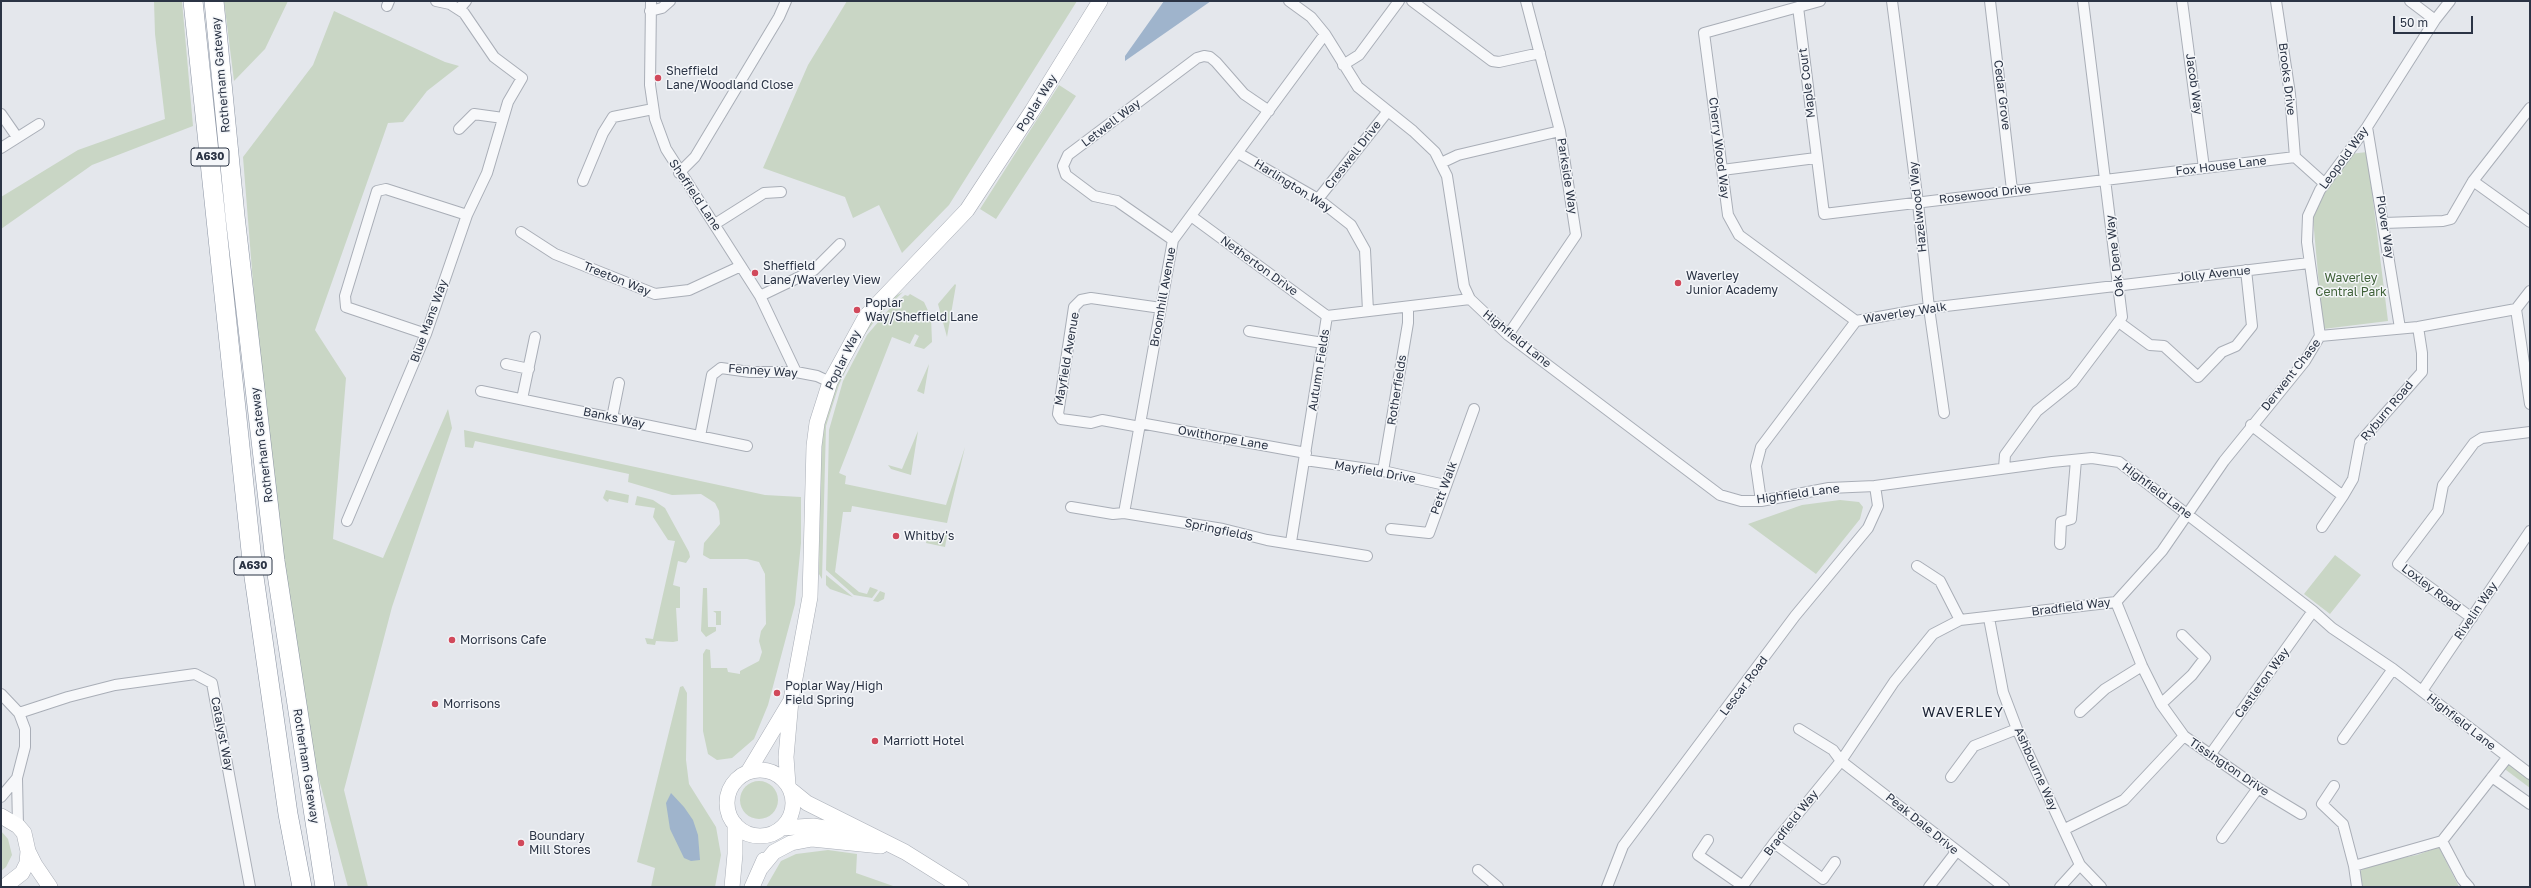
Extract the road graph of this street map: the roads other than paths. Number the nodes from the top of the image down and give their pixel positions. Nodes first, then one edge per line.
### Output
1 (193, 1) edge
2 (214, 1) edge
3 (436, 1) edge
4 (670, 1) edge
5 (786, 1) edge
6 (1100, 1) edge
7 (1289, 1) edge
8 (1399, 1) edge
9 (1412, 1) edge
10 (1526, 1) edge
11 (1820, 1) edge
12 (1892, 1) edge
13 (1990, 1) edge
14 (2083, 1) edge
15 (2182, 1) edge
16 (2276, 1) edge
17 (2410, 1) edge
18 (2450, 1) edge
19 (462, 5) edge
20 (651, 6) edge
21 (1798, 8) junction
22 (2435, 20) junction
23 (1325, 34) junction
24 (1540, 53) junction
25 (1343, 65) junction
26 (2530, 108) edge
27 (653, 109) junction
28 (1269, 111) junction
29 (1388, 111) junction
30 (1, 114) edge
31 (503, 118) junction
32 (39, 124) dead end
33 (2367, 127) junction
34 (459, 129) dead end
35 (1560, 131) junction
36 (17, 137) junction
37 (1, 148) edge
38 (1238, 153) junction
39 (2296, 157) junction
40 (1816, 158) junction
41 (1441, 163) junction
42 (2204, 168) junction
43 (1722, 170) junction
44 (679, 173) junction
45 (2106, 180) junction
46 (583, 181) dead end
47 (2473, 181) junction
48 (2325, 184) junction
49 (2012, 190) junction
50 (781, 192) dead end
51 (1318, 199) junction
52 (1918, 203) junction
53 (467, 214) junction
54 (1191, 216) junction
55 (2530, 222) edge
56 (2384, 223) junction
57 (715, 224) junction
58 (521, 232) dead end
59 (1173, 240) junction
60 (840, 244) dead end
61 (2310, 263) junction
62 (741, 266) junction
63 (2246, 270) junction
64 (2119, 284) junction
65 (2530, 291) edge
66 (760, 296) junction
67 (1470, 299) junction
68 (1161, 308) junction
69 (1408, 308) junction
70 (1929, 308) junction
71 (2516, 309) junction
72 (1368, 311) junction
73 (1327, 316) junction
74 (1856, 321) junction
75 (2120, 322) junction
76 (2418, 327) junction
77 (2400, 328) junction
78 (1249, 331) dead end
79 (426, 334) junction
80 (1508, 335) junction
81 (2320, 336) junction
82 (535, 337) dead end
83 (1323, 342) junction
84 (506, 364) dead end
85 (529, 369) junction
86 (796, 372) junction
87 (830, 382) junction
88 (619, 383) dead end
89 (481, 391) dead end
90 (522, 399) junction
91 (2530, 404) edge
92 (1474, 409) dead end
93 (1944, 413) dead end
94 (612, 418) junction
95 (1140, 425) junction
96 (2251, 425) junction
97 (2530, 432) edge
98 (700, 436) junction
99 (747, 446) dead end
100 (1306, 456) junction
101 (2076, 460) junction
102 (2004, 468) junction
103 (1383, 471) junction
104 (1445, 485) junction
105 (1875, 486) junction
106 (2343, 496) junction
107 (1761, 501) junction
108 (1071, 507) dead end
109 (1124, 513) junction
110 (2186, 513) junction
111 (347, 521) dead end
112 (2322, 527) dead end
113 (1391, 529) dead end
114 (2530, 531) edge
115 (1291, 542) junction
116 (2060, 544) dead end
117 (1367, 556) dead end
118 (1917, 566) dead end
119 (2116, 602) junction
120 (2313, 611) junction
121 (1989, 618) junction
122 (2472, 618) junction
123 (1960, 620) junction
124 (2182, 636) dead end
125 (2142, 666) junction
126 (2393, 669) junction
127 (2422, 691) junction
128 (1, 694) edge
129 (791, 700) junction
130 (2162, 704) junction
131 (2080, 712) dead end
132 (19, 713) junction
133 (1799, 729) dead end
134 (2017, 729) junction
135 (2184, 736) junction
136 (2343, 739) dead end
137 (2210, 755) junction
138 (2506, 758) junction
139 (1841, 761) junction
140 (748, 772) junction
141 (2530, 774) edge
142 (1951, 777) dead end
143 (17, 778) junction
144 (2492, 778) junction
145 (2334, 786) dead end
146 (790, 787) junction
147 (2258, 788) junction
148 (1, 797) edge
149 (311, 804) junction
150 (2530, 804) edge
151 (2301, 814) dead end
152 (1, 816) edge
153 (735, 824) junction
154 (18, 826) junction
155 (2065, 829) junction
156 (779, 830) junction
157 (869, 836) junction
158 (2222, 838) dead end
159 (1708, 840) dead end
160 (2442, 841) junction
161 (1774, 843) junction
162 (896, 847) junction
163 (28, 852) junction
164 (1956, 852) junction
165 (1835, 862) dead end
166 (2080, 865) junction
167 (2354, 866) junction
168 (760, 869) junction
169 (1478, 870) dead end
170 (1742, 886) edge
171 (4, 887) edge
172 (50, 887) edge
173 (250, 887) edge
174 (302, 887) edge
175 (325, 887) edge
176 (334, 887) edge
177 (732, 887) edge
178 (752, 887) edge
179 (961, 887) edge
180 (1498, 887) edge
181 (1607, 887) edge
182 (1929, 887) edge
183 (2004, 887) edge
184 (2060, 887) edge
185 (2101, 887) edge
186 (2357, 887) edge
187 (2469, 887) edge

1 - 174 highway, Rotherham Gateway / A630
2 - 149 highway, Rotherham Gateway / A630
3 - 19 street
4 - 20 street
5 - 44 street
6 - 87 main road, Poplar Way
7 - 23 street, Highfield Lane
8 - 25 street
9 - 24 street
10 - 24 street, Parkside Way
11 - 21 street, Cherry Wood Way
12 - 52 street, Hazelwood Way
13 - 49 street, Cedar Grove
14 - 45 street, Oak Dene Way
15 - 42 street, Jacob Way
16 - 39 street, Brooks Drive
17 - 22 street
18 - 22 street, Leopold Way
19 - 31 street, Blue Mans Way
20 - 27 street, Sheffield Lane
21 - 40 street, Maple Court
21 - 43 street, Cherry Wood Way
22 - 33 street, Leopold Way
23 - 25 street, Highfield Lane
23 - 28 street, Broomhill Avenue
24 - 35 street, Parkside Way
25 - 29 street, Highfield Lane
26 - 47 street
27 - 44 street, Sheffield Lane
27 - 46 street
28 - 38 street, Broomhill Avenue
28 - 59 street, Letwell Way
29 - 41 street, Highfield Lane
29 - 51 street, Creswell Drive
30 - 36 street
31 - 34 street
31 - 53 street, Blue Mans Way
32 - 36 street
33 - 48 street, Leopold Way
33 - 56 street, Plover Way
35 - 41 street
35 - 80 street, Parkside Way
36 - 37 street
38 - 51 street, Harlington Way
38 - 54 street, Broomhill Avenue
39 - 42 street, Fox House Lane
39 - 48 street
40 - 43 street
40 - 52 street, Rosewood Drive
41 - 67 street, Highfield Lane
42 - 45 street, Fox House Lane
43 - 74 street, Cherry Wood Way
44 - 57 street, Sheffield Lane
45 - 49 street, Rosewood Drive
45 - 64 street, Oak Dene Way
47 - 55 street
47 - 56 street
48 - 61 street, Leopold Way
49 - 52 street, Rosewood Drive
50 - 57 street
51 - 72 street, Harlington Way
52 - 70 street, Hazelwood Way
53 - 79 street, Blue Mans Way
53 - 79 street
54 - 59 street, Broomhill Avenue
54 - 73 street, Netherton Drive
56 - 77 street, Plover Way
57 - 62 street, Sheffield Lane
58 - 62 street, Treeton Way
59 - 68 street, Broomhill Avenue
60 - 66 street
61 - 63 street, Jolly Avenue
61 - 81 street, Leopold Way
62 - 66 street, Sheffield Lane
63 - 64 street, Jolly Avenue
63 - 75 street
64 - 70 street, Waverley Walk
64 - 75 street, Oak Dene Way
65 - 71 street
66 - 86 street, Sheffield Lane
67 - 69 street, Autumn Fields
67 - 80 street, Highfield Lane
68 - 95 street, Broomhill Avenue
68 - 95 street, Mayfield Avenue
69 - 72 street, Autumn Fields
69 - 103 street, Rotherfields
70 - 74 street, Waverley Walk
70 - 93 street, Hazelwood Way
71 - 76 street, Derwent Chase
71 - 91 street
72 - 73 street, Autumn Fields
73 - 83 street, Autumn Fields
74 - 107 street, Waverley Walk
75 - 102 street
76 - 77 street, Derwent Chase
76 - 106 street, Ryburn Road
77 - 81 street, Derwent Chase
78 - 83 street
79 - 111 street, Blue Mans Way
80 - 107 street, Highfield Lane
81 - 96 street, Derwent Chase
82 - 85 street
83 - 100 street, Autumn Fields
84 - 85 street
85 - 90 street
86 - 87 street, Fenney Way
86 - 98 street, Fenney Way
87 - 129 main road, Poplar Way
88 - 94 street
89 - 90 street, Banks Way
90 - 94 street, Banks Way
92 - 104 street, Pett Walk
94 - 98 street, Banks Way
95 - 100 street, Owlthorpe Lane
95 - 109 street, Broomhill Avenue
96 - 106 street
96 - 110 street, Derwent Chase
97 - 122 street, Loxley Road
98 - 99 street, Banks Way
100 - 103 street, Mayfield Drive
100 - 115 street, Autumn Fields
101 - 102 street, Highfield Lane
101 - 110 street, Highfield Lane
101 - 116 street
102 - 105 street, Highfield Lane
103 - 104 street, Mayfield Drive
104 - 113 street, Pett Walk
105 - 107 street, Highfield Lane
105 - 181 street, Lescar Road
106 - 112 street, Ryburn Road
108 - 109 street, Springfields
109 - 115 street, Springfields
110 - 119 street, Bradfield Way
110 - 120 street, Highfield Lane
114 - 122 street, Rivelin Way
115 - 117 street, Springfields
118 - 123 street
119 - 121 street, Bradfield Way
119 - 125 street, Tissington Drive
120 - 126 street, Highfield Lane
120 - 137 street, Castleton Way
121 - 123 street, Bradfield Way
121 - 134 street, Ashbourne Way
122 - 127 street, Rivelin Way
123 - 139 street, Bradfield Way
124 - 130 street
125 - 130 street, Tissington Drive
125 - 131 street
126 - 127 street, Highfield Lane
126 - 136 street
127 - 138 street, Highfield Lane
128 - 132 street
129 - 140 main road, Poplar Way
129 - 146 main road, Poplar Way
130 - 135 street, Tissington Drive
132 - 143 street
132 - 173 street, Catalyst Way
133 - 139 street
134 - 142 street
134 - 155 street, Ashbourne Way
135 - 137 street, Tissington Drive
135 - 155 street
137 - 147 street, Tissington Drive
138 - 141 street, Highfield Lane
138 - 144 street
139 - 161 street, Bradfield Way
139 - 164 street, Peak Dale Drive
140 - 146 main road
140 - 153 main road, Poplar Way
143 - 148 street
143 - 154 street
144 - 150 street
144 - 160 street
145 - 167 street
146 - 156 main road, Poplar Way
146 - 157 main road
147 - 151 street, Tissington Drive
147 - 158 street
149 - 175 highway, Rotherham Gateway / A630
149 - 176 highway, A630
152 - 154 main road
153 - 156 main road
153 - 177 main road, Poplar Way
154 - 163 main road
155 - 166 street, Ashbourne Way
156 - 157 main road
156 - 168 main road, Poplar Way
157 - 162 main road
159 - 170 street, Bradfield Way
160 - 167 street
160 - 187 street
161 - 165 street
161 - 170 street, Bradfield Way
162 - 168 main road
162 - 179 main road
163 - 171 main road
163 - 172 main road
164 - 182 street
164 - 183 street, Peak Dale Drive
166 - 184 street
166 - 185 street, Ashbourne Way
167 - 186 street
168 - 178 main road, Poplar Way
169 - 180 street

